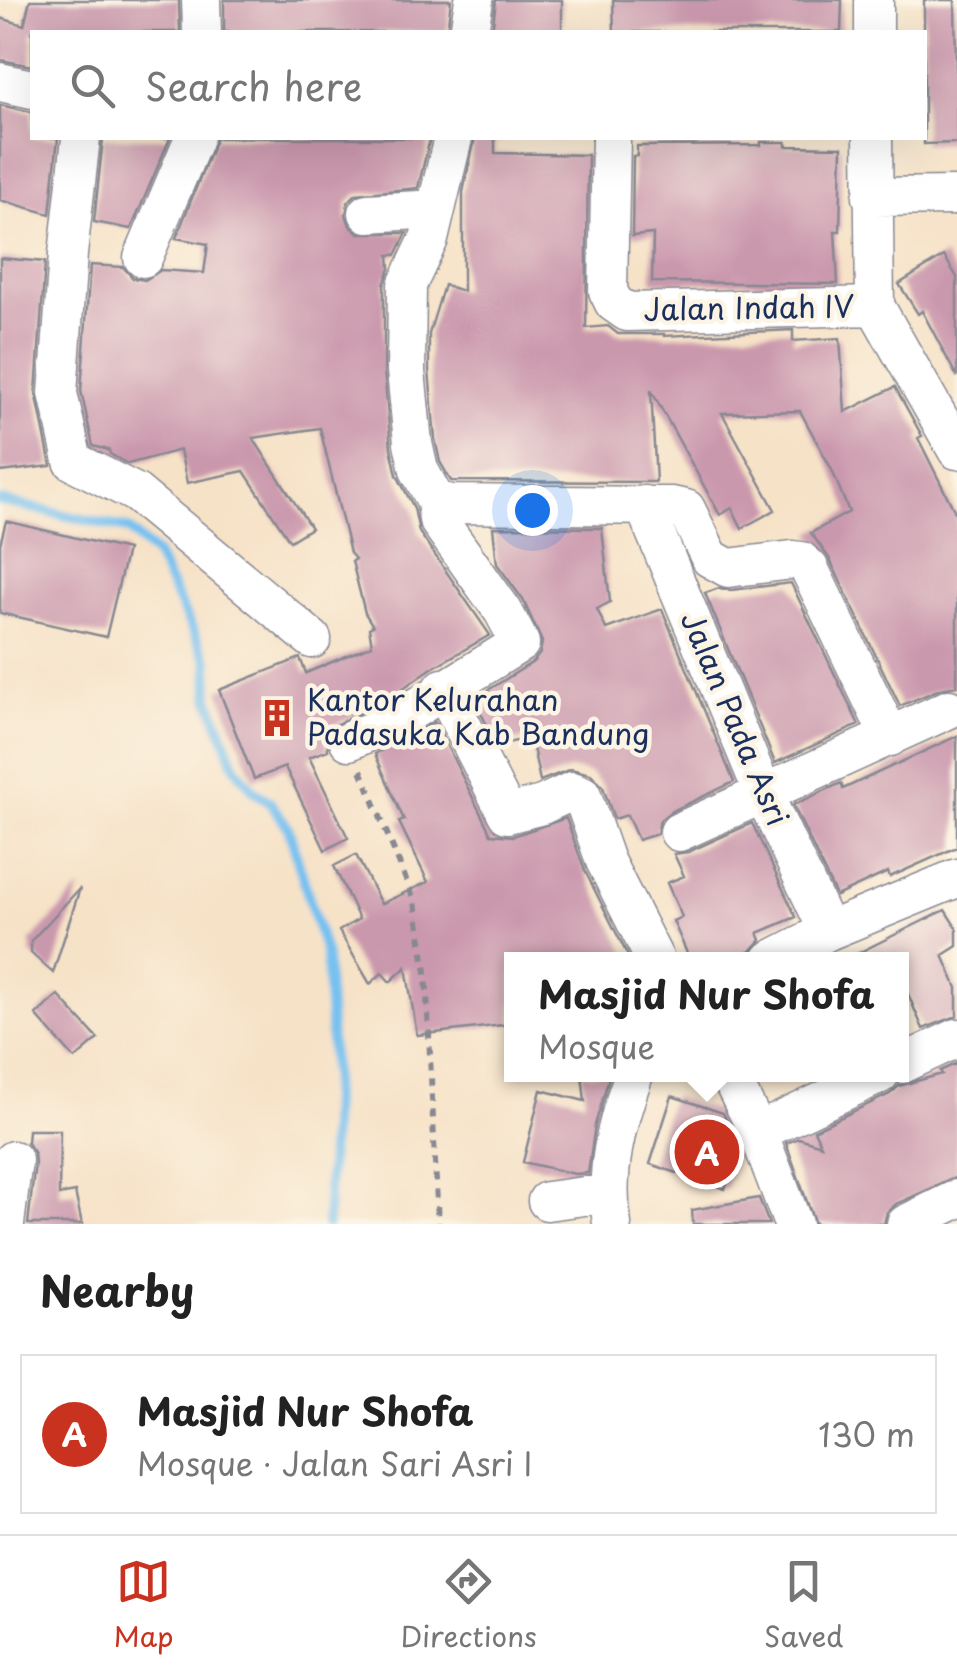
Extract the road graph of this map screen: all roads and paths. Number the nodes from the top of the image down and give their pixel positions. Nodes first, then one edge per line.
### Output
1 (201, 0) edge
2 (474, 0) edge
3 (874, 0) edge
4 (202, 30) edge
5 (469, 30) edge
6 (874, 30) edge
7 (0, 82) edge
8 (30, 89) edge
9 (81, 140) edge
10 (193, 140) edge
11 (453, 140) edge
12 (612, 140) edge
13 (873, 140) edge
14 (957, 196) edge
15 (872, 197) junction
16 (436, 209) junction
17 (368, 213) dead end
18 (144, 258) dead end
19 (875, 306) junction
20 (957, 450) edge
21 (436, 500) junction
22 (644, 506) junction
23 (710, 558) junction
24 (675, 575) junction
25 (312, 639) dead end
26 (444, 688) junction
27 (949, 710) dead end
28 (890, 737) junction
29 (348, 741) joint
30 (764, 795) junction
31 (679, 832) dead end
32 (957, 878) edge
33 (828, 931) junction
34 (651, 952) edge
35 (787, 952) edge
36 (957, 1038) edge
37 (909, 1061) edge
38 (631, 1082) edge
39 (733, 1082) edge
40 (863, 1082) edge
41 (758, 1132) junction
42 (13, 1160) dead end
43 (957, 1199) edge
44 (546, 1201) dead end
45 (609, 1208) edge
46 (6, 1224) edge
47 (438, 1224) edge
48 (793, 1224) edge
49 (906, 1224) edge

1 - 4 street
2 - 5 street
3 - 6 street
7 - 8 street
9 - 25 street
10 - 18 street
11 - 16 street
12 - 19 street, Jalan Indah IV
13 - 15 street
14 - 15 street
15 - 19 street
16 - 17 street
16 - 21 street
19 - 20 street
21 - 22 street
21 - 26 street
22 - 23 street
22 - 24 street, Jalan Pada Asri
23 - 24 street
23 - 28 street
24 - 30 street, Jalan Pada Asri
26 - 29 street
26 - 34 street
27 - 28 street
28 - 30 street
29 - 47 path
30 - 31 street
30 - 33 street, Jalan Pada Asri
32 - 33 street
33 - 35 street
36 - 37 street
38 - 45 street
39 - 41 street
40 - 41 street
41 - 48 street
42 - 46 street
43 - 49 street
44 - 45 street

